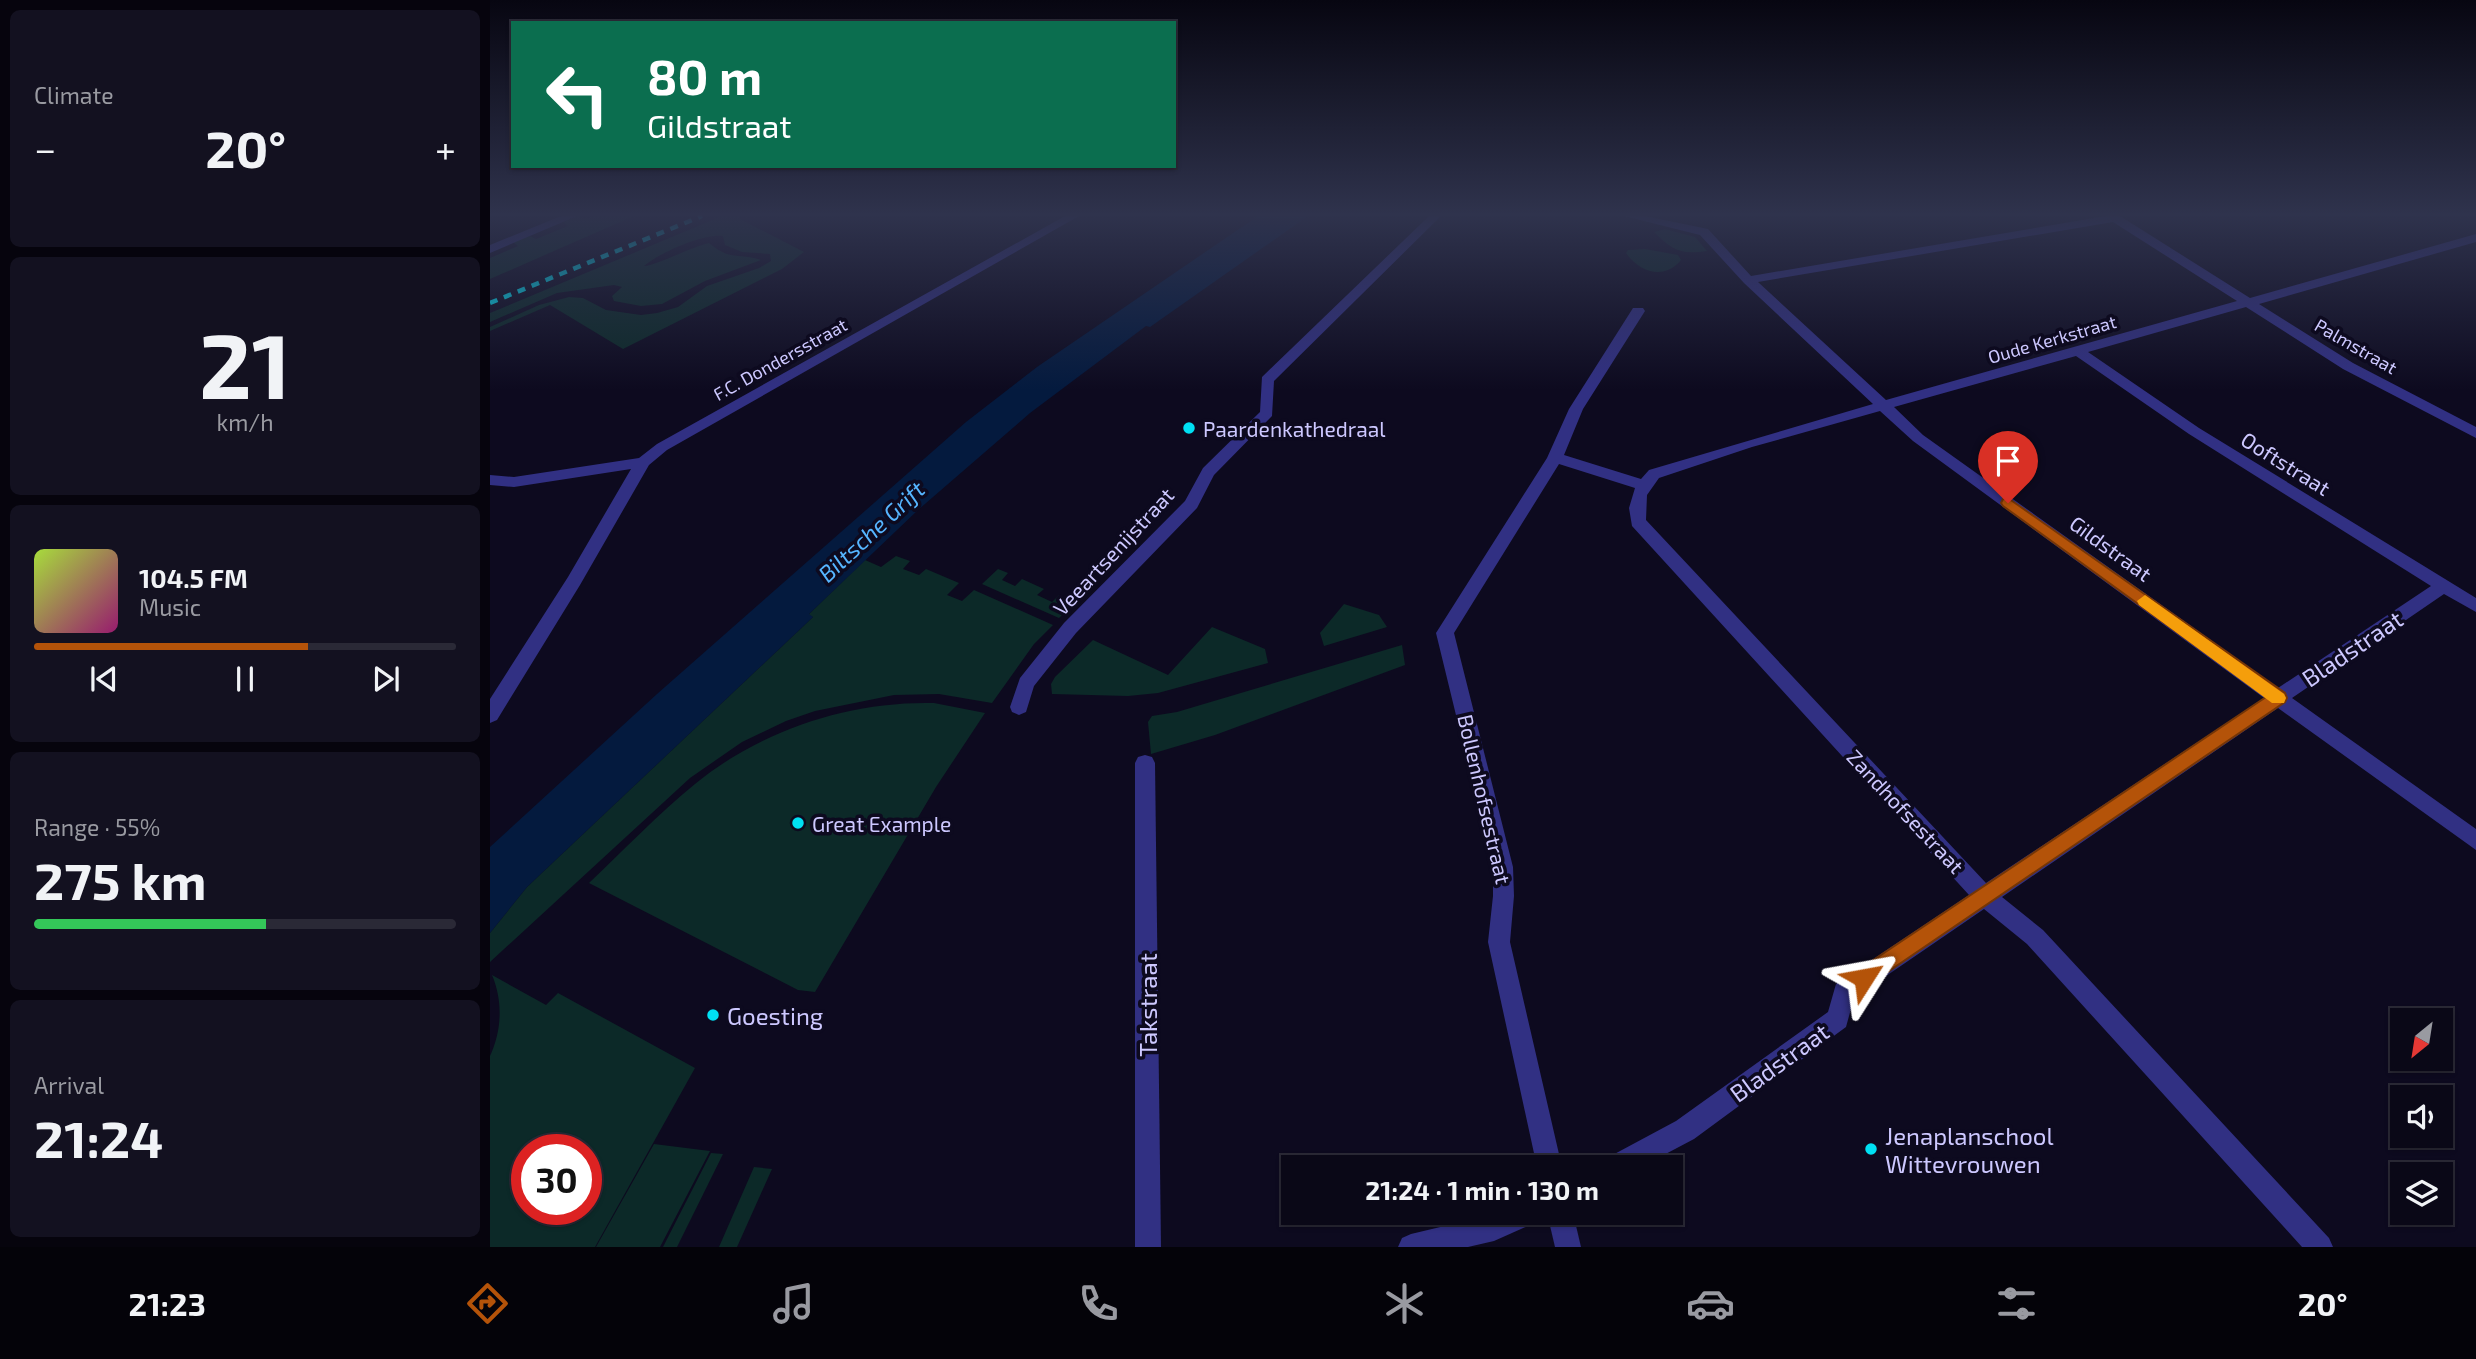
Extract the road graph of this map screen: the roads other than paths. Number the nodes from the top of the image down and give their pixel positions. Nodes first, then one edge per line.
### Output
1 (969, 274) edge
2 (1375, 274) edge
3 (1743, 274) edge
4 (1782, 274) edge
5 (2202, 274) edge
6 (2351, 274) edge
7 (1748, 280) junction
8 (2248, 304) junction
9 (1638, 311) dead end
10 (2078, 351) junction
11 (1883, 407) junction
12 (2476, 433) edge
13 (1555, 458) junction
14 (643, 462) junction
15 (490, 480) edge
16 (1643, 485) junction
17 (2443, 586) junction
18 (2476, 606) edge
19 (2279, 698) junction
20 (1019, 707) dead end
21 (490, 715) edge
22 (1145, 763) dead end
23 (2476, 841) edge
24 (1985, 897) junction
25 (1546, 1155) edge
26 (1638, 1155) edge
27 (1501, 1225) edge
28 (1563, 1225) edge
29 (1148, 1247) edge
30 (1411, 1247) edge
31 (1568, 1247) edge
32 (2319, 1247) edge

1 - 14 street, F.C. Dondersstraat
2 - 20 street, Veeartsenijstraat
3 - 7 street, Gildstraat
4 - 7 street
5 - 8 street, Palmstraat
6 - 8 street, Oude Kerkstraat
7 - 11 street, Gildstraat
8 - 10 street, Oude Kerkstraat
8 - 12 street, Palmstraat
9 - 13 street, Bollenhofsestraat
10 - 11 street, Oude Kerkstraat
10 - 17 street, Ooftstraat
11 - 16 street, Oude Kerkstraat
11 - 19 street, Gildstraat
13 - 16 street
13 - 25 street, Bollenhofsestraat
14 - 15 street, F.C. Dondersstraat
14 - 21 street
16 - 24 street, Zandhofsestraat
17 - 18 street, Ooftstraat
17 - 19 street, Bladstraat
19 - 23 street, Gildstraat
19 - 24 street, Bladstraat
22 - 29 street, Takstraat
24 - 26 street, Bladstraat
24 - 32 street, Zandhofsestraat
27 - 30 street
28 - 31 street

